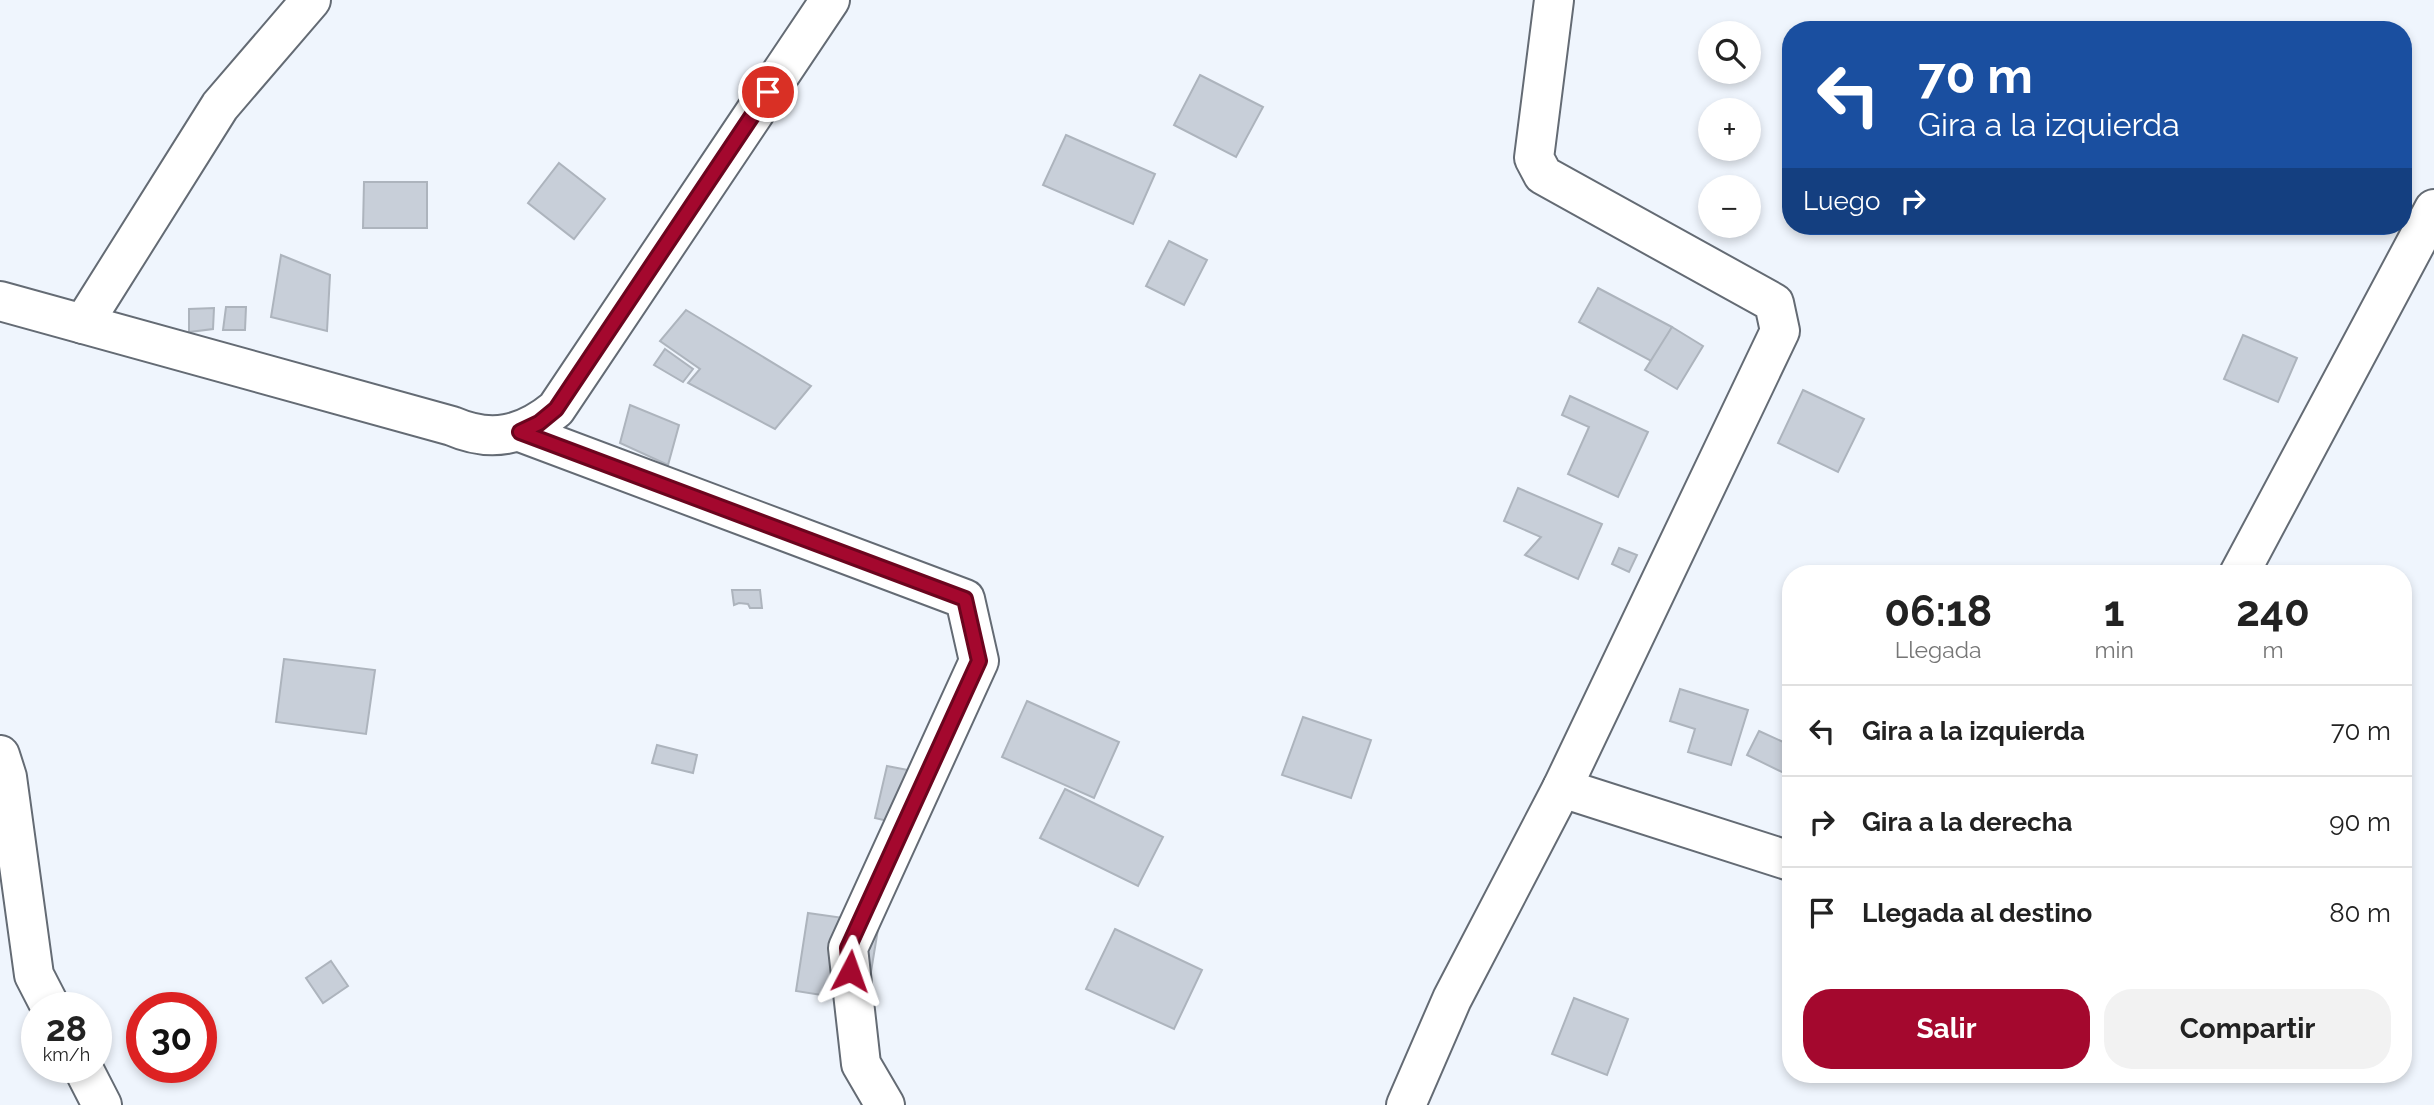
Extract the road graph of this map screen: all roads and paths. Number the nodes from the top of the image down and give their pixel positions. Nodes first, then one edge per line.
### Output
1 (311, 0) edge
2 (830, 0) edge
3 (1554, 0) edge
4 (2434, 209) edge
5 (0, 301) edge
6 (83, 324) junction
7 (520, 432) junction
8 (2244, 565) edge
9 (0, 755) edge
10 (1562, 788) junction
11 (1782, 858) edge
12 (43, 992) edge
13 (91, 1083) edge
14 (102, 1105) edge
15 (885, 1105) edge
16 (1405, 1105) edge

1 - 6 street
2 - 7 street
3 - 10 street
4 - 8 street
5 - 6 street
6 - 7 street
7 - 15 street
9 - 12 street
10 - 11 street
10 - 16 street
13 - 14 street

